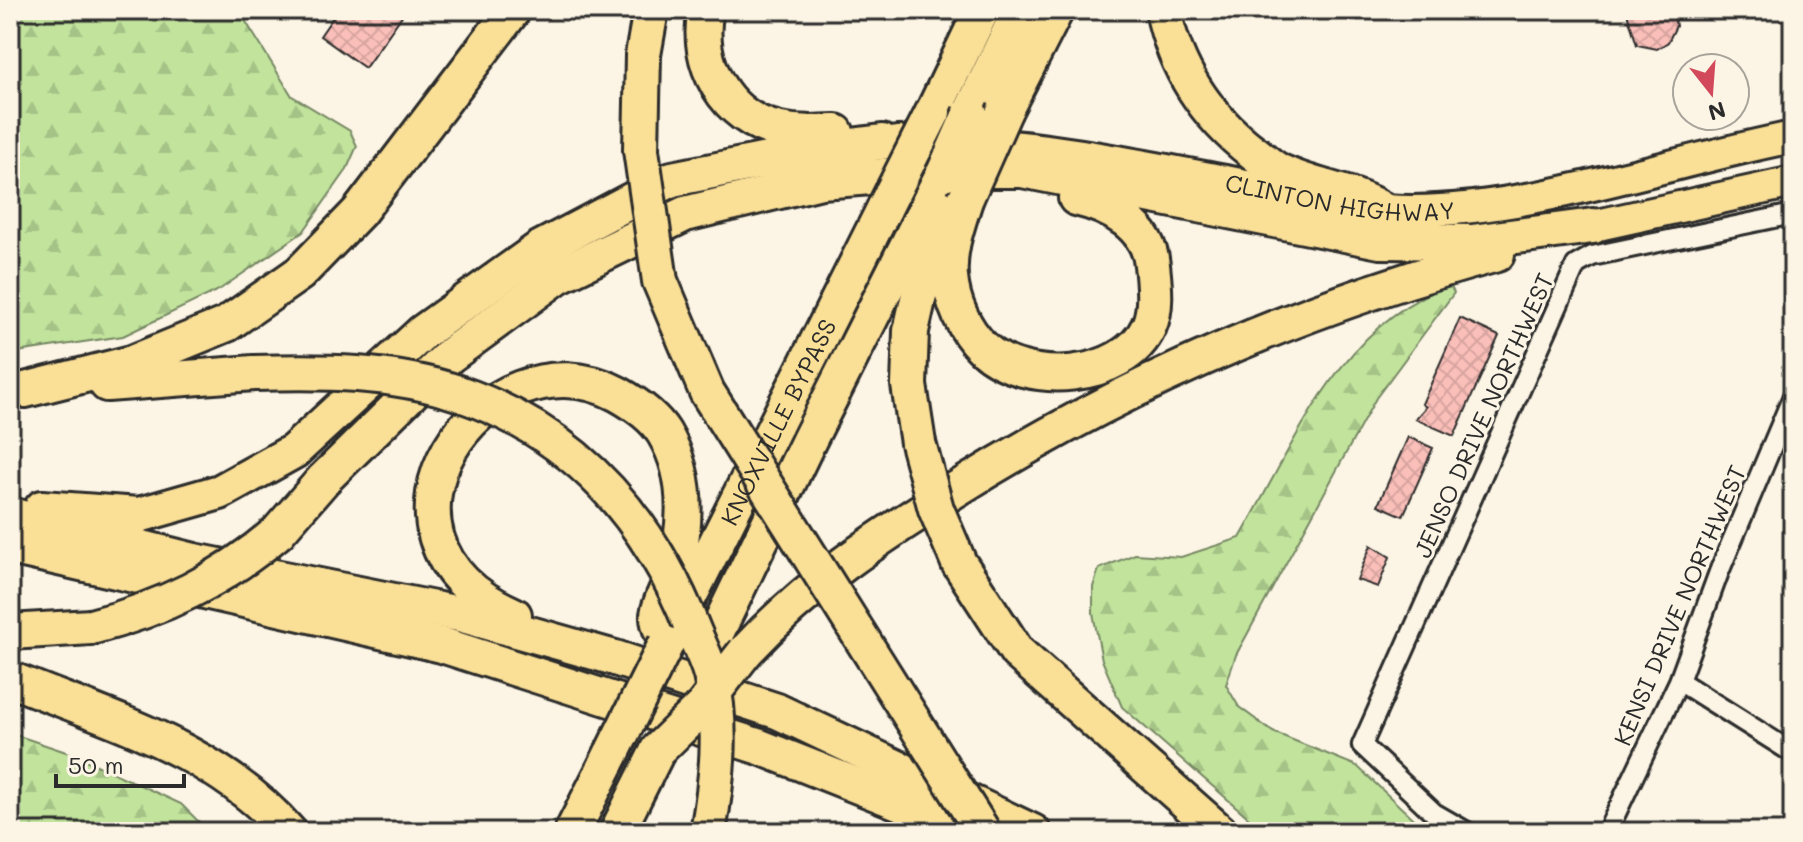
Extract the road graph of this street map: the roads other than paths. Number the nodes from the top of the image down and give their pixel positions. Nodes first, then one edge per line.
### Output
1 (513, 10) edge
2 (651, 10) edge
3 (706, 10) edge
4 (955, 10) edge
5 (982, 10) edge
6 (1020, 10) edge
7 (1056, 10) edge
8 (1163, 10) edge
9 (933, 112) junction
10 (1793, 137) edge
11 (882, 142) junction
12 (985, 169) junction
13 (1793, 182) edge
14 (944, 195) junction
15 (1381, 209) junction
16 (1793, 214) edge
17 (1593, 226) junction
18 (17, 389) edge
19 (1793, 396) edge
20 (10, 503) edge
21 (10, 515) edge
22 (10, 547) edge
23 (10, 632) edge
24 (666, 644) junction
25 (615, 658) junction
26 (10, 679) edge
27 (1679, 681) junction
28 (1793, 753) edge
29 (654, 759) junction
30 (289, 832) edge
31 (572, 832) edge
32 (617, 832) edge
33 (708, 832) edge
34 (974, 832) edge
35 (983, 832) edge
36 (1033, 832) edge
37 (1220, 832) edge
38 (1467, 832) edge
39 (1607, 832) edge

1 - 18 highway
2 - 35 highway, bridge
3 - 11 highway
4 - 9 highway
5 - 9 highway, KNOXVILLE BYPASS
6 - 14 highway, KNOXVILLE BYPASS, bridge
7 - 14 highway, bridge
8 - 15 highway
9 - 24 highway, KNOXVILLE BYPASS, bridge
10 - 15 highway, CLINTON HIGHWAY
11 - 15 highway, CLINTON HIGHWAY
11 - 20 highway
12 - 14 highway
12 - 17 highway
12 - 23 highway, bridge
13 - 17 highway
14 - 29 highway, KNOXVILLE BYPASS, bridge
14 - 37 highway, bridge
16 - 38 street, JENSO DRIVE NORTHWEST
17 - 29 highway, bridge
18 - 33 highway, bridge
19 - 27 street, KENSI DRIVE NORTHWEST
21 - 25 highway
22 - 34 highway
24 - 25 highway
24 - 31 highway, KNOXVILLE BYPASS, bridge
25 - 36 highway
26 - 30 highway
27 - 28 street
27 - 39 street, KENSI DRIVE NORTHWEST
29 - 32 highway, KNOXVILLE BYPASS

